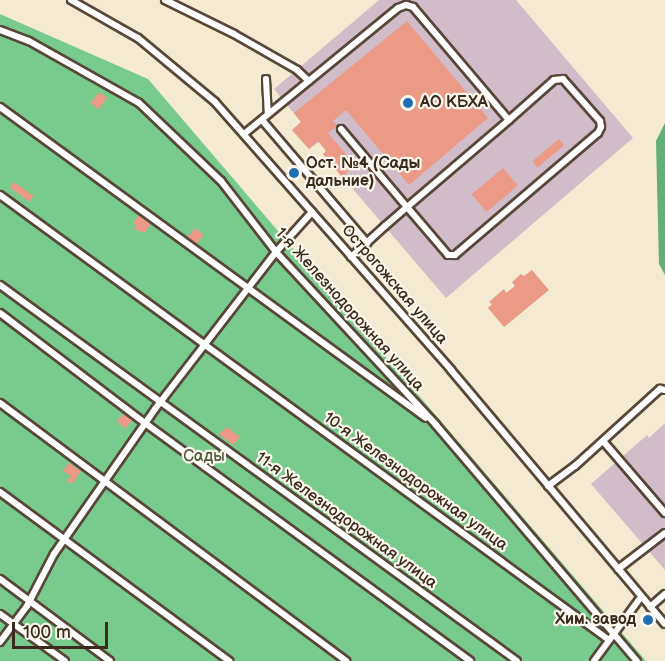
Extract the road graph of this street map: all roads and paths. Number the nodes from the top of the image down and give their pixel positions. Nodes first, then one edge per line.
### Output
1 (71, 0) edge
2 (165, 0) edge
3 (0, 30) edge
4 (266, 79) dead end
5 (309, 81) junction
6 (0, 107) edge
7 (268, 114) junction
8 (262, 120) junction
9 (509, 120) junction
10 (341, 129) dead end
11 (244, 134) junction
12 (0, 195) edge
13 (407, 207) junction
14 (312, 212) junction
15 (367, 243) junction
16 (276, 252) junction
17 (351, 257) junction
18 (0, 285) edge
19 (247, 289) junction
20 (0, 313) edge
21 (204, 345) junction
22 (665, 390) edge
23 (0, 403) edge
24 (159, 403) junction
25 (145, 423) junction
26 (436, 425) junction
27 (603, 441) junction
28 (104, 482) junction
29 (548, 486) junction
30 (0, 492) edge
31 (665, 513) edge
32 (665, 533) edge
33 (64, 540) junction
34 (618, 570) junction
35 (0, 579) edge
36 (665, 594) edge
37 (641, 597) junction
38 (29, 601) junction
39 (650, 607) junction
40 (0, 614) edge
41 (13, 624) junction
42 (665, 624) edge
43 (611, 638) junction
44 (0, 642) edge
45 (596, 660) edge
46 (65, 661) edge
47 (110, 661) edge
48 (229, 661) edge
49 (346, 661) edge
50 (470, 661) edge
51 (517, 661) edge
52 (637, 661) edge

1 - 11 street, Острогожская улица
2 - 5 street
3 - 16 street, 1-я Железнодорожная улица
4 - 7 street
5 - 7 street
5 - 9 street
6 - 19 street
7 - 8 street
8 - 11 street
8 - 15 street
9 - 13 street
9 - 13 street
10 - 13 street
11 - 14 street, Острогожская улица
12 - 21 street, 10-я Железнодорожная улица
13 - 15 street
14 - 16 street
14 - 17 street, Острогожская улица
15 - 17 street
16 - 19 street
16 - 26 street, 1-я Железнодорожная улица
17 - 29 street, Острогожская улица
18 - 24 street, 11-я Железнодорожная улица
19 - 21 street
19 - 26 street
20 - 25 street
21 - 24 street
21 - 43 street, 10-я Железнодорожная улица
22 - 27 street
23 - 28 street
24 - 25 street
24 - 51 street, 11-я Железнодорожная улица
25 - 28 street
25 - 50 street
26 - 43 street, 1-я Железнодорожная улица
27 - 29 street
27 - 31 street
28 - 33 street
28 - 49 street
29 - 34 street, Острогожская улица
30 - 33 street
32 - 34 street
33 - 38 street
33 - 48 street
34 - 37 street, Острогожская улица
35 - 38 street
36 - 39 street
37 - 39 street, Острогожская улица
37 - 43 street
38 - 41 street
38 - 47 street
39 - 42 street, Острогожская улица
40 - 41 street
41 - 44 street
41 - 46 street
43 - 45 street
43 - 52 street, 1-я Железнодорожная улица

